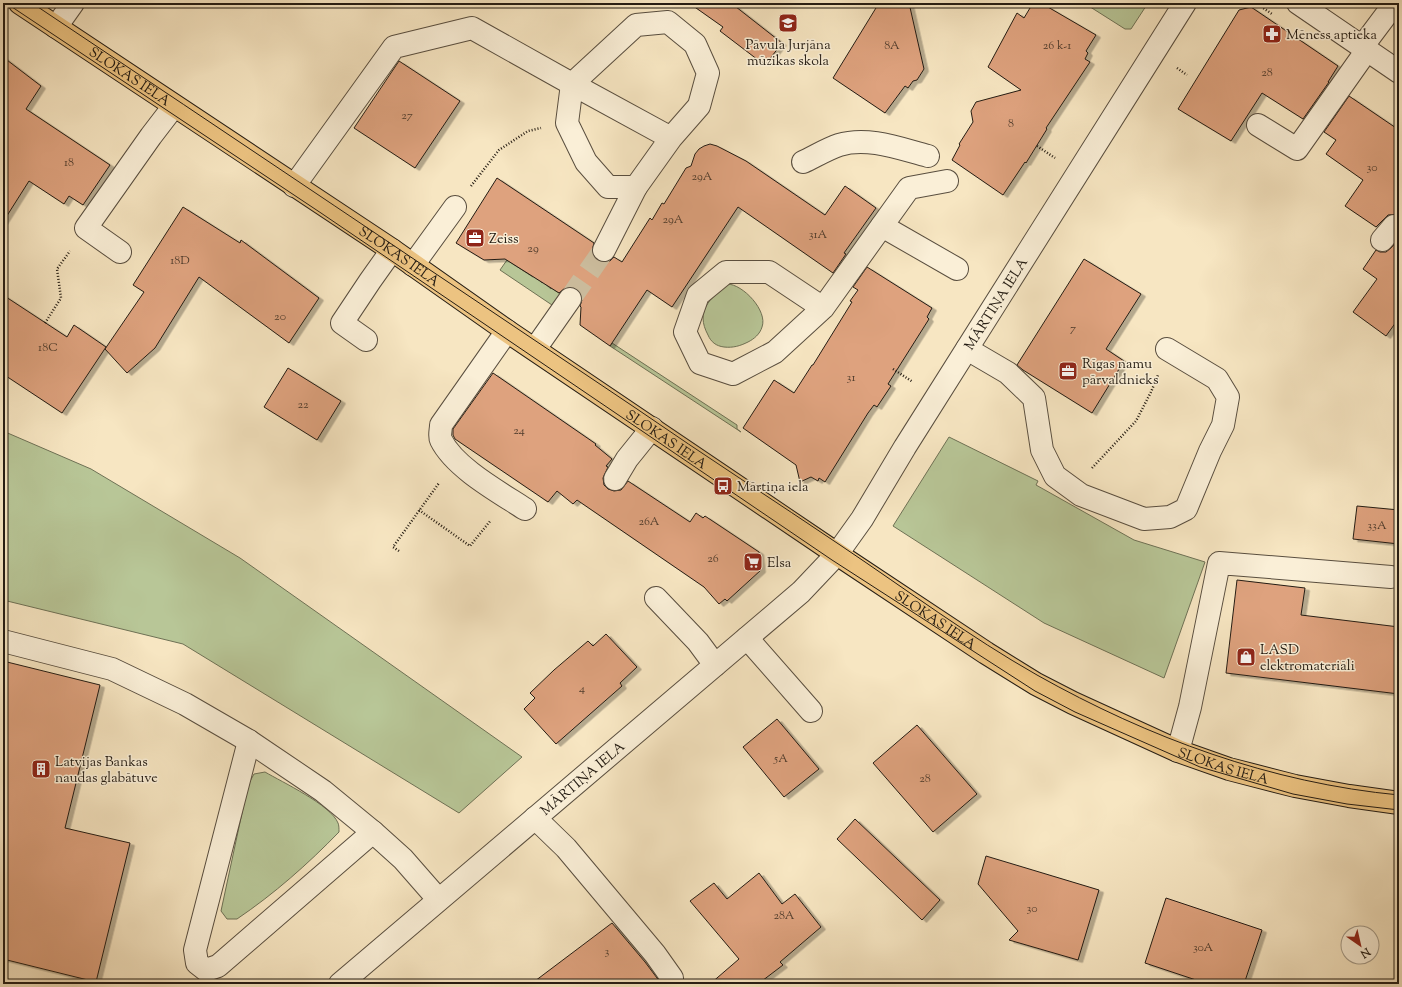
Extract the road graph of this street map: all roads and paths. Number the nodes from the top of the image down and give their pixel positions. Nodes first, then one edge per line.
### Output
1 (20, 3) edge
2 (73, 3) edge
3 (1185, 3) edge
4 (1298, 3) edge
5 (1395, 3) edge
6 (56, 27) junction
7 (1364, 48) junction
8 (1399, 72) edge
9 (572, 84) junction
10 (174, 106) junction
11 (567, 123) junction
12 (1258, 125) dead end
13 (671, 138) junction
14 (1037, 146) dead end
15 (928, 156) dead end
16 (1053, 156) dead end
17 (803, 162) dead end
18 (947, 181) dead end
19 (294, 186) junction
20 (636, 188) junction
21 (455, 207) joint
22 (882, 226) junction
23 (1399, 226) edge
24 (86, 228) junction
25 (1382, 240) dead end
26 (392, 250) junction
27 (604, 250) tunnel mouth
28 (120, 252) dead end
29 (413, 265) junction
30 (957, 269) dead end
31 (570, 300) tunnel mouth
32 (823, 308) junction
33 (45, 323) dead end
34 (507, 331) junction
35 (366, 340) dead end
36 (535, 349) junction
37 (967, 349) junction
38 (1167, 349) dead end
39 (1159, 373) dead end
40 (652, 428) junction
41 (1106, 454) dead end
42 (455, 459) junction
43 (615, 479) dead end
44 (517, 503) joint
45 (419, 510) junction
46 (399, 551) dead end
47 (838, 554) junction
48 (1391, 577) dead end
49 (656, 598) dead end
50 (747, 638) junction
51 (3, 641) edge
52 (715, 665) junction
53 (811, 711) dead end
54 (249, 742) junction
55 (1178, 751) junction
56 (1399, 803) edge
57 (535, 818) junction
58 (373, 832) junction
59 (438, 899) junction
60 (340, 984) edge
61 (672, 984) edge

1 - 6 main road, SLOKAS IELA
2 - 6 street
3 - 37 street, MĀRTIŅA IELA
4 - 7 street
5 - 7 street
6 - 10 main road, SLOKAS IELA
7 - 8 street
7 - 12 street
9 - 11 street
9 - 13 street
9 - 13 street
9 - 19 street
10 - 19 main road, SLOKAS IELA
10 - 24 street
11 - 20 street
11 - 21 path
13 - 20 street
14 - 16 path
15 - 17 street
18 - 22 street
19 - 26 main road, SLOKAS IELA
20 - 27 street
21 - 29 street
22 - 30 street
22 - 32 street
23 - 25 street
24 - 28 street
24 - 33 path
26 - 29 main road, SLOKAS IELA
26 - 35 street
29 - 34 main road, SLOKAS IELA
31 - 36 street
32 - 32 street
34 - 36 main road, SLOKAS IELA
34 - 42 street
36 - 40 main road, SLOKAS IELA
37 - 38 street
37 - 47 street, MĀRTIŅA IELA
39 - 41 path
40 - 43 street
40 - 47 main road, SLOKAS IELA
42 - 44 street
42 - 45 path
44 - 45 path
45 - 46 path
47 - 50 street, MĀRTIŅA IELA
47 - 55 main road, SLOKAS IELA
48 - 55 street
49 - 52 street
50 - 52 street, MĀRTIŅA IELA
50 - 53 street
51 - 54 street
52 - 57 street, MĀRTIŅA IELA
54 - 58 street
54 - 58 street
55 - 56 main road, SLOKAS IELA
57 - 59 street, MĀRTIŅA IELA
57 - 61 street
58 - 59 street
59 - 60 street, MĀRTIŅA IELA

